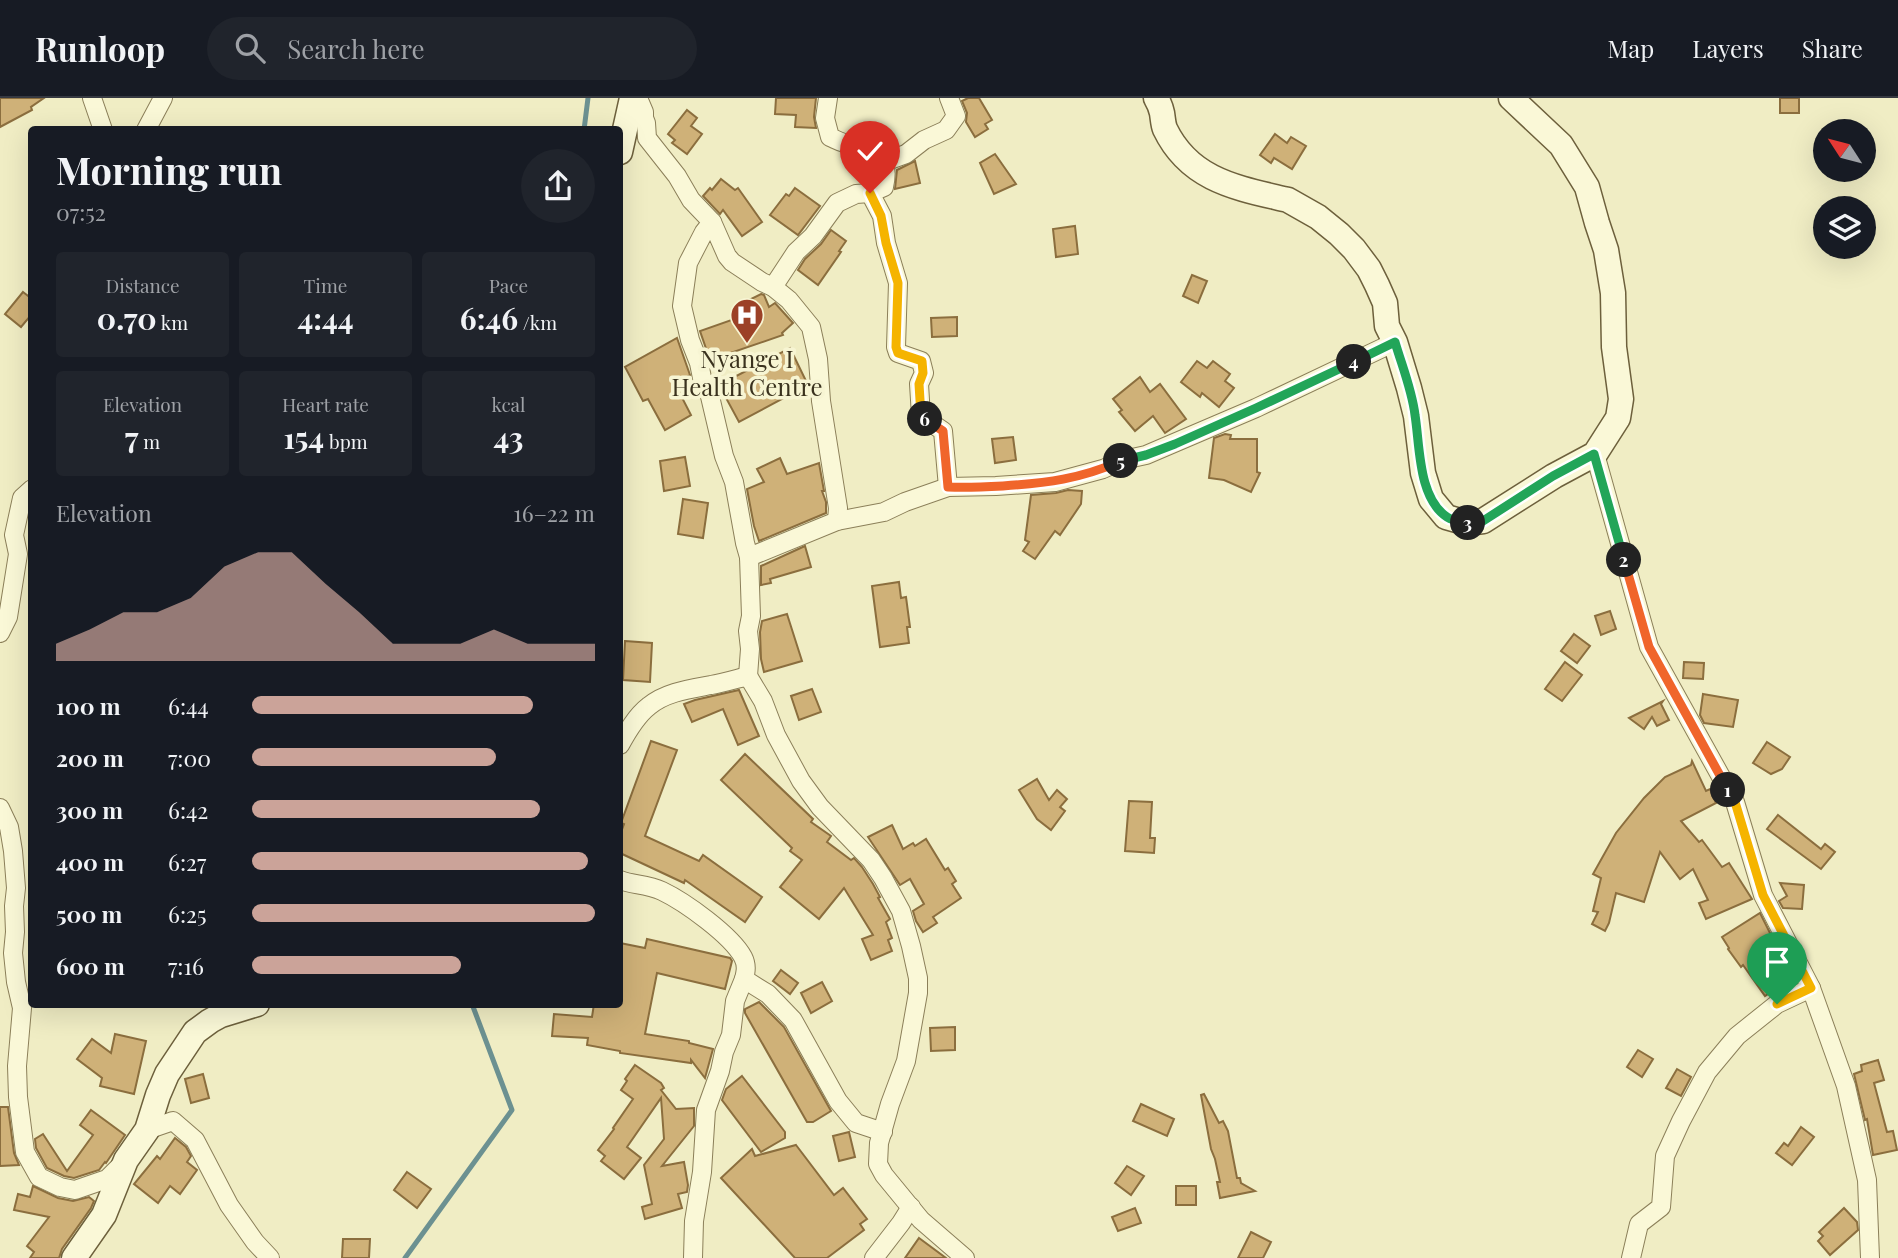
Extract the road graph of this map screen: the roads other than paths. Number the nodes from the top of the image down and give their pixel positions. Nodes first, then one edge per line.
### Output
1 (92, 98) edge
2 (163, 98) edge
3 (632, 98) edge
4 (638, 98) edge
5 (828, 98) edge
6 (949, 98) edge
7 (1156, 98) edge
8 (1511, 98) edge
9 (102, 126) edge
10 (148, 126) edge
11 (623, 138) edge
12 (884, 162) junction
13 (870, 193) junction
14 (712, 222) junction
15 (774, 287) junction
16 (1395, 342) junction
17 (1594, 454) junction
18 (948, 487) junction
19 (28, 493) edge
20 (837, 521) junction
21 (749, 557) junction
22 (0, 633) edge
23 (748, 676) junction
24 (623, 741) edge
25 (0, 808) edge
26 (623, 881) edge
27 (6, 959) edge
28 (744, 979) junction
29 (1811, 988) junction
30 (244, 1008) edge
31 (147, 1130) junction
32 (883, 1132) junction
33 (126, 1160) junction
34 (911, 1208) junction
35 (74, 1258) edge
36 (270, 1258) edge
37 (693, 1258) edge
38 (874, 1258) edge
39 (965, 1258) edge
40 (1632, 1258) edge
41 (1870, 1258) edge

1 - 9 street
2 - 10 street
3 - 11 main road
4 - 14 street
5 - 12 street
6 - 12 street
7 - 16 main road
8 - 17 main road
12 - 13 street
13 - 15 street
13 - 18 street
14 - 15 street
14 - 21 street
15 - 20 street
16 - 17 main road
16 - 18 street
17 - 29 street
18 - 20 street
19 - 22 street
20 - 21 street
21 - 23 street
23 - 24 street
23 - 32 street
25 - 27 street
26 - 28 street
27 - 33 street
28 - 32 street
28 - 37 street
29 - 40 street
29 - 41 street
30 - 31 main road
31 - 33 main road
31 - 36 street
32 - 34 street
33 - 35 main road
34 - 38 street
34 - 39 street

